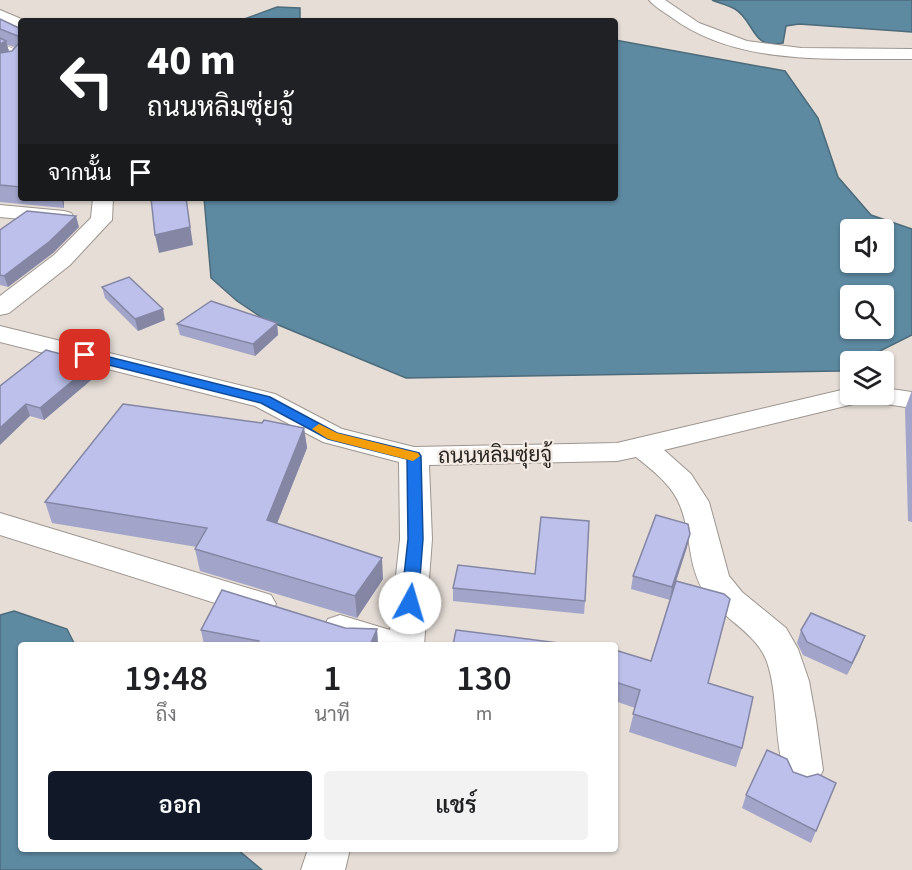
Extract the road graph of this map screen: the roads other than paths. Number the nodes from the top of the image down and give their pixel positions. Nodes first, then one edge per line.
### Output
1 (656, 0) edge
2 (0, 14) edge
3 (18, 23) edge
4 (0, 45) edge
5 (18, 54) edge
6 (912, 54) edge
7 (18, 55) edge
8 (0, 65) edge
9 (103, 201) edge
10 (0, 211) edge
11 (101, 220) junction
12 (0, 308) edge
13 (0, 334) edge
14 (894, 397) edge
15 (840, 399) edge
16 (912, 400) edge
17 (641, 447) junction
18 (414, 456) junction
19 (0, 524) edge
20 (383, 642) edge
21 (406, 642) edge
22 (803, 770) dead end
23 (328, 852) edge
24 (323, 870) edge

1 - 6 street
2 - 3 street
4 - 5 lane
7 - 8 lane
9 - 11 street
10 - 11 street
11 - 12 street
13 - 18 street, ถนนหลิมซุ่ยจู้
14 - 16 street
15 - 17 street, ถนนหลิมซุ่ยจู้
17 - 18 street, ถนนหลิมซุ่ยจู้
17 - 22 street
18 - 21 street
19 - 20 street
23 - 24 street

